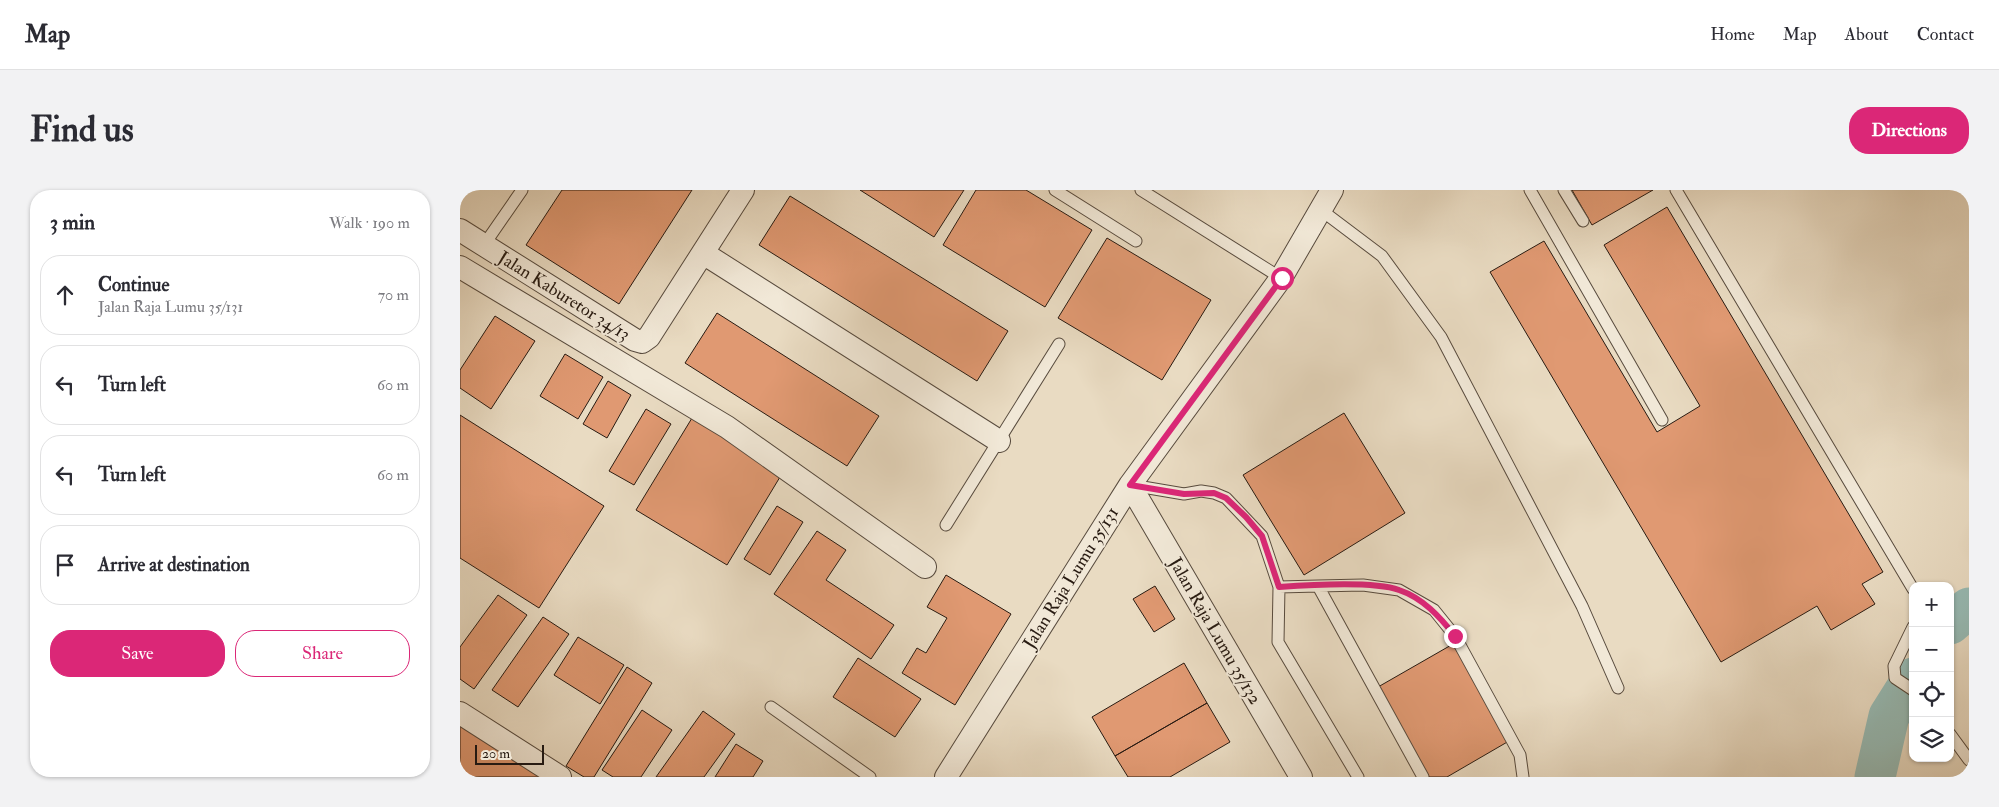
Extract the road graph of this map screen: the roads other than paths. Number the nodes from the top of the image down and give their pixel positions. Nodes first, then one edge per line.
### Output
1 (522, 190) edge
2 (743, 190) edge
3 (1055, 190) edge
4 (1141, 190) edge
5 (1332, 190) edge
6 (1530, 190) edge
7 (1564, 190) edge
8 (1676, 190) edge
9 (1321, 210) junction
10 (1583, 221) dead end
11 (460, 230) edge
12 (1136, 242) dead end
13 (484, 245) junction
14 (703, 253) junction
15 (460, 267) edge
16 (1282, 278) junction
17 (1059, 344) dead end
18 (1662, 420) dead end
19 (998, 441) junction
20 (1130, 485) junction
21 (946, 525) dead end
22 (925, 567) dead end
23 (1909, 582) edge
24 (1318, 586) junction
25 (1279, 587) junction
26 (1909, 635) edge
27 (1909, 687) edge
28 (1618, 688) dead end
29 (771, 707) dead end
30 (460, 713) edge
31 (1954, 739) edge
32 (1969, 760) edge
33 (560, 777) edge
34 (870, 777) edge
35 (946, 777) edge
36 (1301, 777) edge
37 (1358, 777) edge
38 (1424, 777) edge
39 (1523, 777) edge

1 - 13 lane
2 - 14 street, Jalan Kaburetor 34/13
3 - 12 lane
4 - 16 lane
5 - 9 street, Jalan Raja Lumu 35/131
6 - 18 lane
7 - 10 lane
8 - 23 lane
9 - 16 street, Jalan Raja Lumu 35/131
9 - 28 lane
11 - 13 street, Jalan Kaburetor 34/13
13 - 14 street, Jalan Kaburetor 34/13
14 - 19 street
15 - 22 street
16 - 20 street, Jalan Raja Lumu 35/131
17 - 19 lane
19 - 21 lane
20 - 25 lane
20 - 35 street, Jalan Raja Lumu 35/131
20 - 36 street, Jalan Raja Lumu 35/132
24 - 25 lane
24 - 38 lane
24 - 39 lane
25 - 37 lane
26 - 27 lane
29 - 34 lane
30 - 33 street
31 - 32 lane

